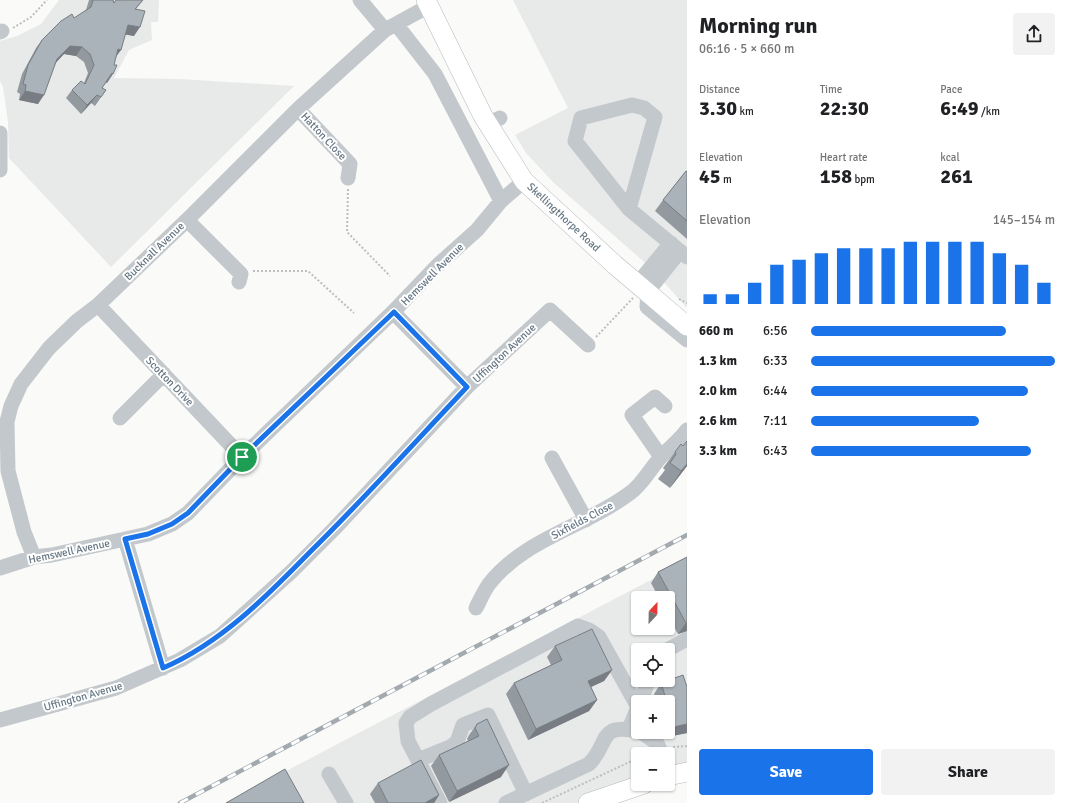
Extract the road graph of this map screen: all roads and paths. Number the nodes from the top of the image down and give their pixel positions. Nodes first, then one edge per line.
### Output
1 (47, 0) edge
2 (360, 0) edge
3 (427, 3) edge
4 (390, 27) junction
5 (1, 32) edge
6 (298, 109) junction
7 (0, 133) edge
8 (353, 168) joint
9 (0, 170) edge
10 (524, 181) junction
11 (501, 201) junction
12 (629, 208) junction
13 (187, 220) junction
14 (679, 251) edge
15 (244, 276) joint
16 (390, 276) dead end
17 (641, 289) junction
18 (98, 305) junction
19 (394, 312) junction
20 (354, 313) dead end
21 (687, 326) edge
22 (687, 340) edge
23 (588, 345) joint
24 (164, 374) junction
25 (467, 387) junction
26 (665, 406) dead end
27 (120, 418) dead end
28 (3, 422) edge
29 (685, 438) edge
30 (242, 457) junction
31 (661, 457) junction
32 (552, 458) dead end
33 (586, 520) junction
34 (125, 539) junction
35 (34, 557) junction
36 (0, 568) edge
37 (476, 608) dead end
38 (687, 639) edge
39 (675, 646) edge
40 (163, 668) junction
41 (636, 695) edge
42 (0, 720) edge
43 (631, 732) edge
44 (650, 739) edge
45 (687, 746) edge
46 (662, 747) edge
47 (675, 749) edge
48 (418, 760) junction
49 (631, 761) edge
50 (329, 774) dead end
51 (631, 788) edge
52 (526, 794) junction
53 (346, 803) edge
54 (440, 803) edge
55 (506, 803) edge
56 (542, 803) edge
57 (588, 803) edge

1 - 5 path
2 - 4 street
3 - 4 street, Bucknall Avenue
3 - 10 main road, Skellingthorpe Road
4 - 6 street, Bucknall Avenue
4 - 11 street
6 - 8 street, Hatton Close
6 - 13 street, Bucknall Avenue
7 - 9 street
8 - 16 path
10 - 11 street, Hemswell Avenue
10 - 17 main road, Skellingthorpe Road
11 - 19 street, Hemswell Avenue
12 - 12 street
12 - 14 street
13 - 15 street
13 - 18 street, Bucknall Avenue
14 - 17 street
15 - 20 path
17 - 21 main road, Skellingthorpe Road
17 - 22 street
17 - 23 path
18 - 24 street, Scotton Drive
18 - 28 street, Bucknall Avenue
19 - 25 street
19 - 30 street, Hemswell Avenue
23 - 25 street, Uffington Avenue
24 - 27 street
24 - 30 street, Scotton Drive
25 - 40 street, Uffington Avenue
26 - 31 street
28 - 35 street, Bucknall Avenue
29 - 31 street, Sixfields Close
30 - 34 street, Hemswell Avenue
31 - 33 street, Sixfields Close
32 - 33 street
33 - 37 street, Sixfields Close
34 - 35 street, Hemswell Avenue
34 - 40 street
35 - 36 street, Hemswell Avenue
38 - 39 street
40 - 42 street, Uffington Avenue
41 - 48 street
43 - 52 street
44 - 46 street
45 - 47 path
48 - 52 street
48 - 54 street
49 - 56 path
50 - 53 street
51 - 57 main road
52 - 55 street

